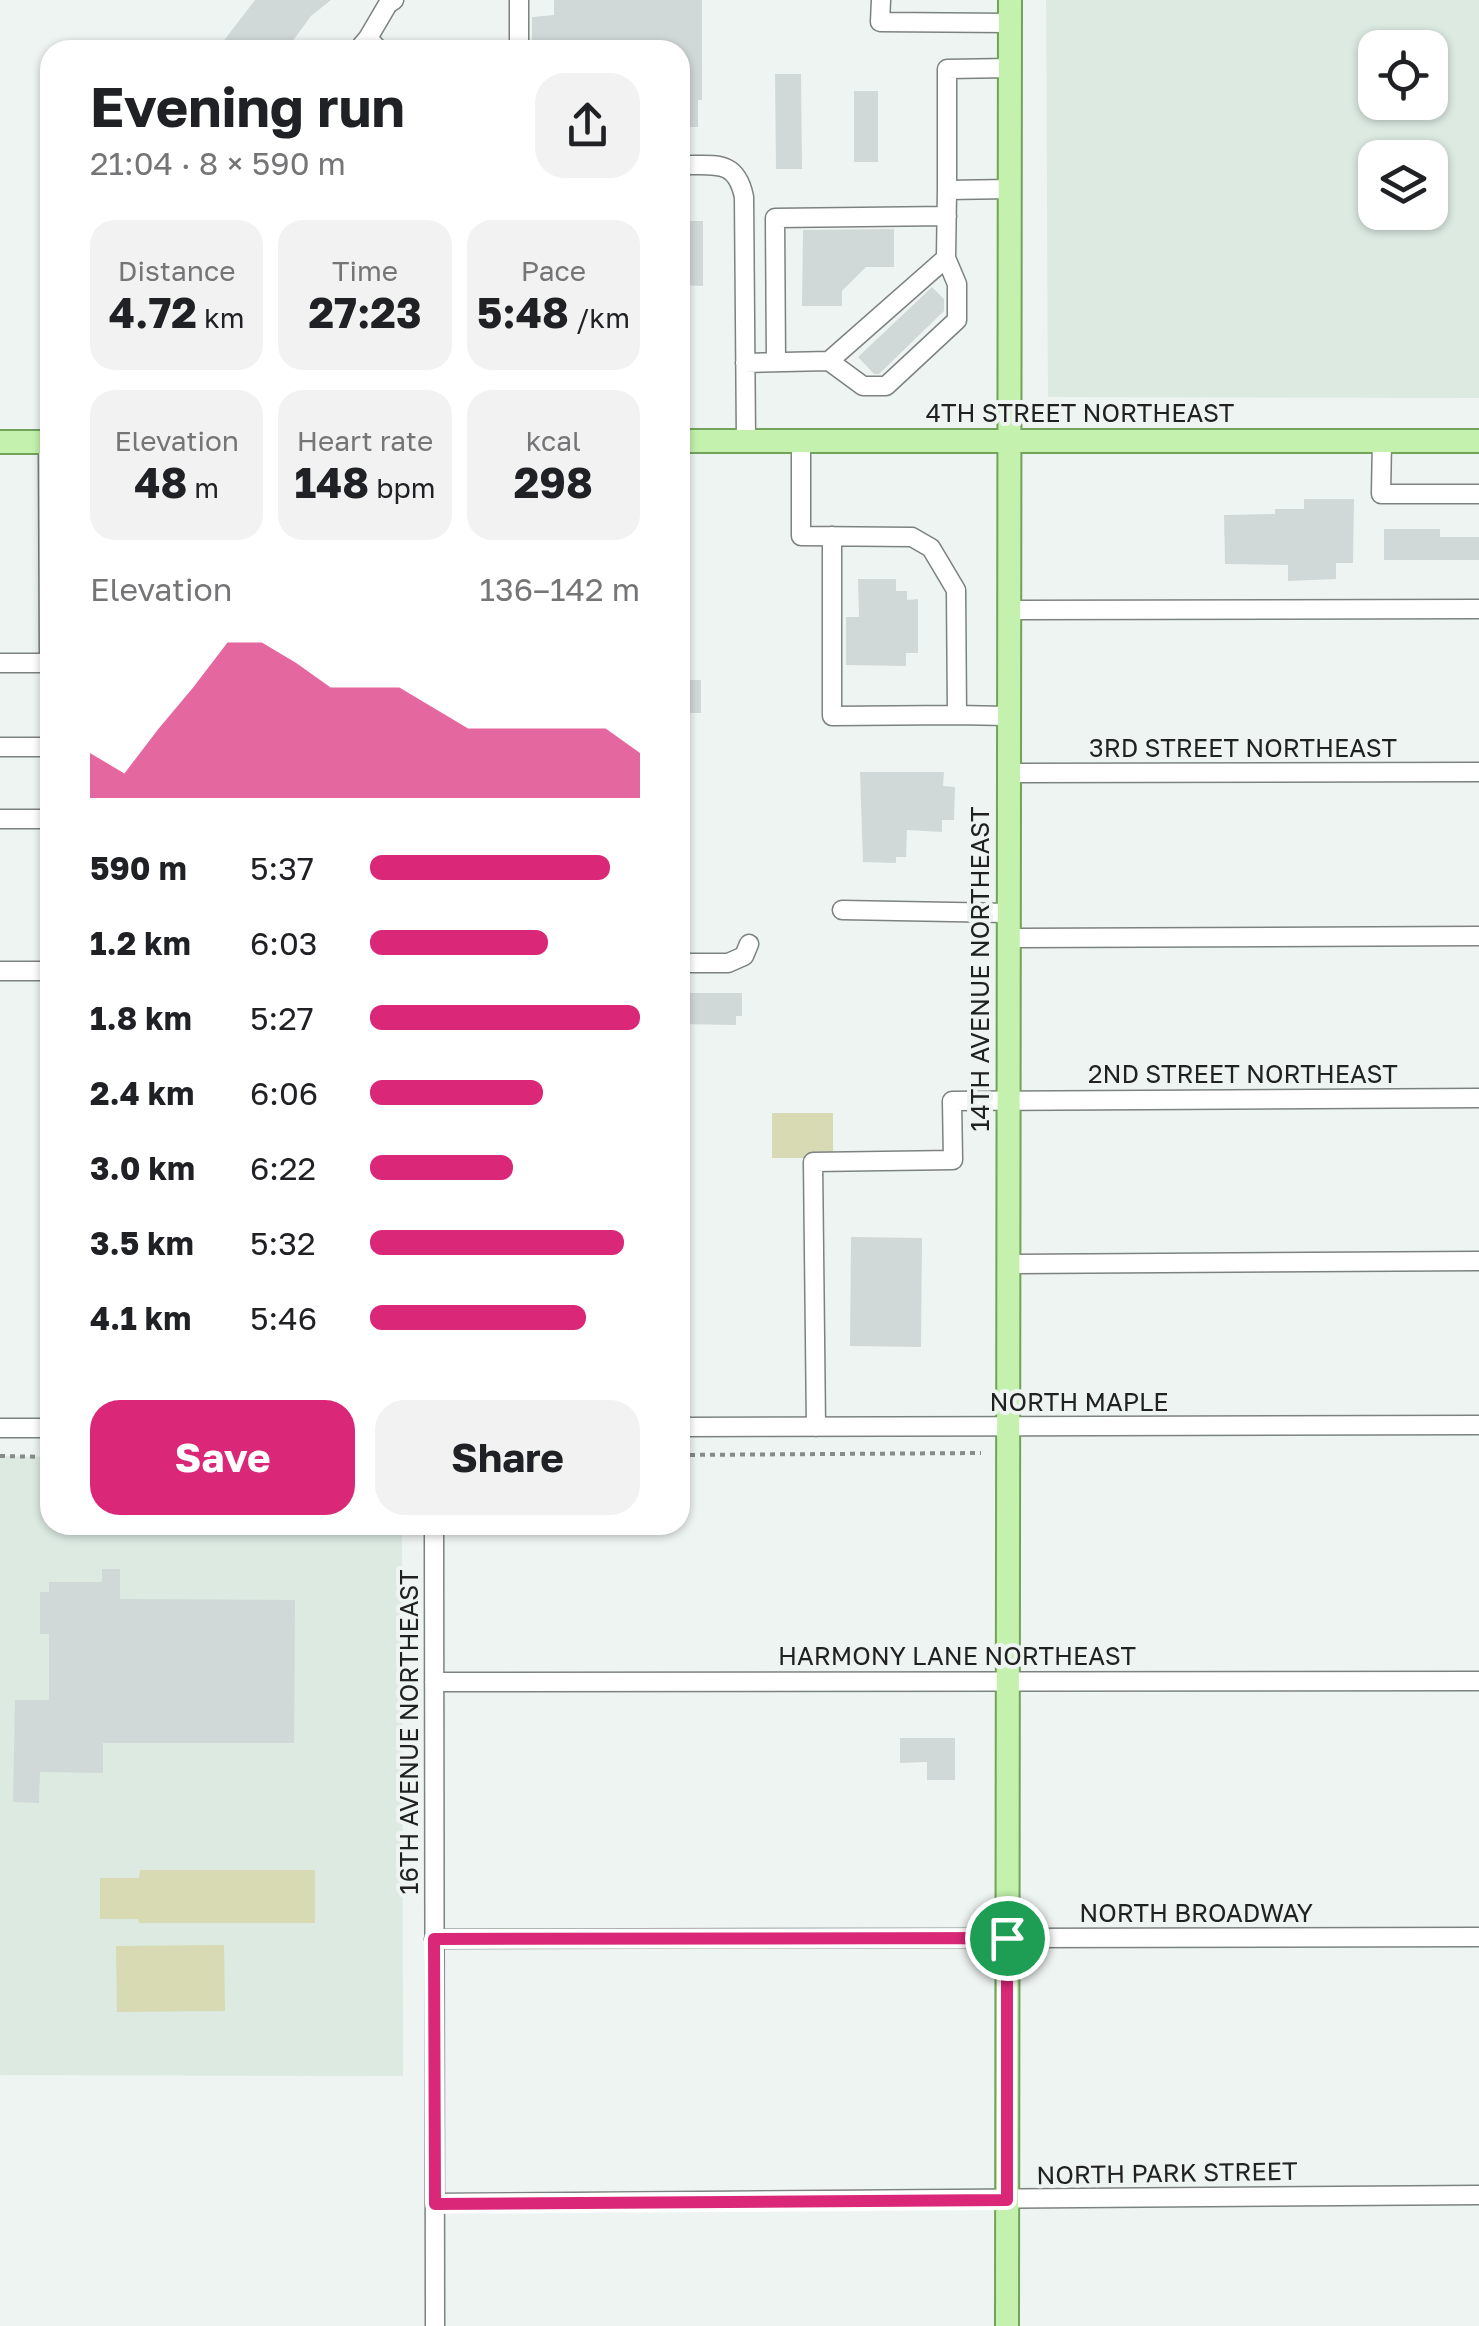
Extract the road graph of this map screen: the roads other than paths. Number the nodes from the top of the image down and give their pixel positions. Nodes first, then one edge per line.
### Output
1 (394, 0) edge
2 (519, 0) edge
3 (881, 0) edge
4 (1010, 12) edge
5 (371, 40) edge
6 (520, 40) edge
7 (1010, 68) junction
8 (690, 165) edge
9 (947, 190) junction
10 (1010, 190) junction
11 (947, 216) junction
12 (946, 258) junction
13 (830, 361) junction
14 (776, 362) junction
15 (745, 363) junction
16 (690, 441) edge
17 (746, 441) junction
18 (801, 441) junction
19 (1009, 441) junction
20 (1382, 441) junction
21 (0, 442) edge
22 (40, 442) edge
23 (1479, 442) edge
24 (1479, 494) edge
25 (832, 536) junction
26 (1479, 609) edge
27 (1008, 610) junction
28 (0, 663) edge
29 (40, 663) edge
30 (957, 716) junction
31 (1007, 716) junction
32 (0, 747) edge
33 (40, 747) edge
34 (1479, 772) edge
35 (1007, 773) junction
36 (0, 819) edge
37 (40, 819) edge
38 (842, 910) dead end
39 (1007, 913) junction
40 (1479, 936) edge
41 (1007, 938) junction
42 (749, 944) dead end
43 (690, 963) edge
44 (0, 971) edge
45 (40, 971) edge
46 (1479, 1098) edge
47 (1008, 1100) junction
48 (1479, 1262) edge
49 (1007, 1264) junction
50 (1479, 1425) edge
51 (690, 1427) edge
52 (816, 1427) junction
53 (1006, 1427) junction
54 (0, 1428) edge
55 (40, 1428) edge
56 (434, 1535) edge
57 (1006, 1680) junction
58 (434, 1682) junction
59 (1479, 1682) edge
60 (1479, 1937) edge
61 (1007, 1938) junction
62 (434, 1939) junction
63 (1479, 2195) edge
64 (1007, 2200) junction
65 (435, 2204) junction
66 (435, 2326) edge
67 (1007, 2326) edge

1 - 5 street
2 - 6 street
3 - 4 street
4 - 7 main road, 14TH AVENUE NORTHEAST
7 - 9 street
7 - 10 main road, 14TH AVENUE NORTHEAST
8 - 15 street
9 - 10 street
9 - 11 street
10 - 19 main road, 14TH AVENUE NORTHEAST
11 - 12 street
11 - 14 street
12 - 13 street
12 - 13 street
13 - 14 street
14 - 15 street
15 - 17 street
16 - 17 main road, 4TH STREET NORTHEAST
17 - 18 main road, 4TH STREET NORTHEAST
18 - 19 main road, 4TH STREET NORTHEAST
18 - 25 street
19 - 20 main road, 4TH STREET NORTHEAST
19 - 27 main road, 14TH AVENUE NORTHEAST
20 - 23 main road, 4TH STREET NORTHEAST
20 - 24 street
21 - 22 main road
25 - 30 street
25 - 30 street
26 - 27 street
27 - 31 main road, 14TH AVENUE NORTHEAST
28 - 29 street
30 - 31 street
31 - 35 main road, 14TH AVENUE NORTHEAST
32 - 33 street
34 - 35 street, 3RD STREET NORTHEAST
35 - 39 main road, 14TH AVENUE NORTHEAST
36 - 37 street
38 - 39 street
39 - 41 main road, 14TH AVENUE NORTHEAST
40 - 41 street
41 - 47 main road, 14TH AVENUE NORTHEAST
42 - 43 street
44 - 45 street
46 - 47 street, 2ND STREET NORTHEAST
47 - 49 main road, 14TH AVENUE NORTHEAST
47 - 52 street, 2ND STREET NORTHEAST
48 - 49 street
49 - 53 main road, 14TH AVENUE NORTHEAST
50 - 53 street, NORTH MAPLE
51 - 52 street, NORTH MAPLE
52 - 53 street, NORTH MAPLE
53 - 57 main road, 14TH AVENUE NORTHEAST
54 - 55 street
56 - 58 street, 16TH AVENUE NORTHEAST
57 - 58 street, HARMONY LANE NORTHEAST
57 - 59 street, HARMONY LANE NORTHEAST
57 - 61 main road, 14TH AVENUE NORTHEAST
58 - 62 street, 16TH AVENUE NORTHEAST
60 - 61 street, NORTH BROADWAY
61 - 62 street, NORTH BROADWAY
61 - 64 main road, 14TH AVENUE NORTHEAST
62 - 65 street, 16TH AVENUE NORTHEAST
63 - 64 street, NORTH PARK STREET
64 - 65 street, NORTH PARK STREET
64 - 67 main road, 14TH AVENUE NORTHEAST
65 - 66 street, 16TH AVENUE NORTHEAST

